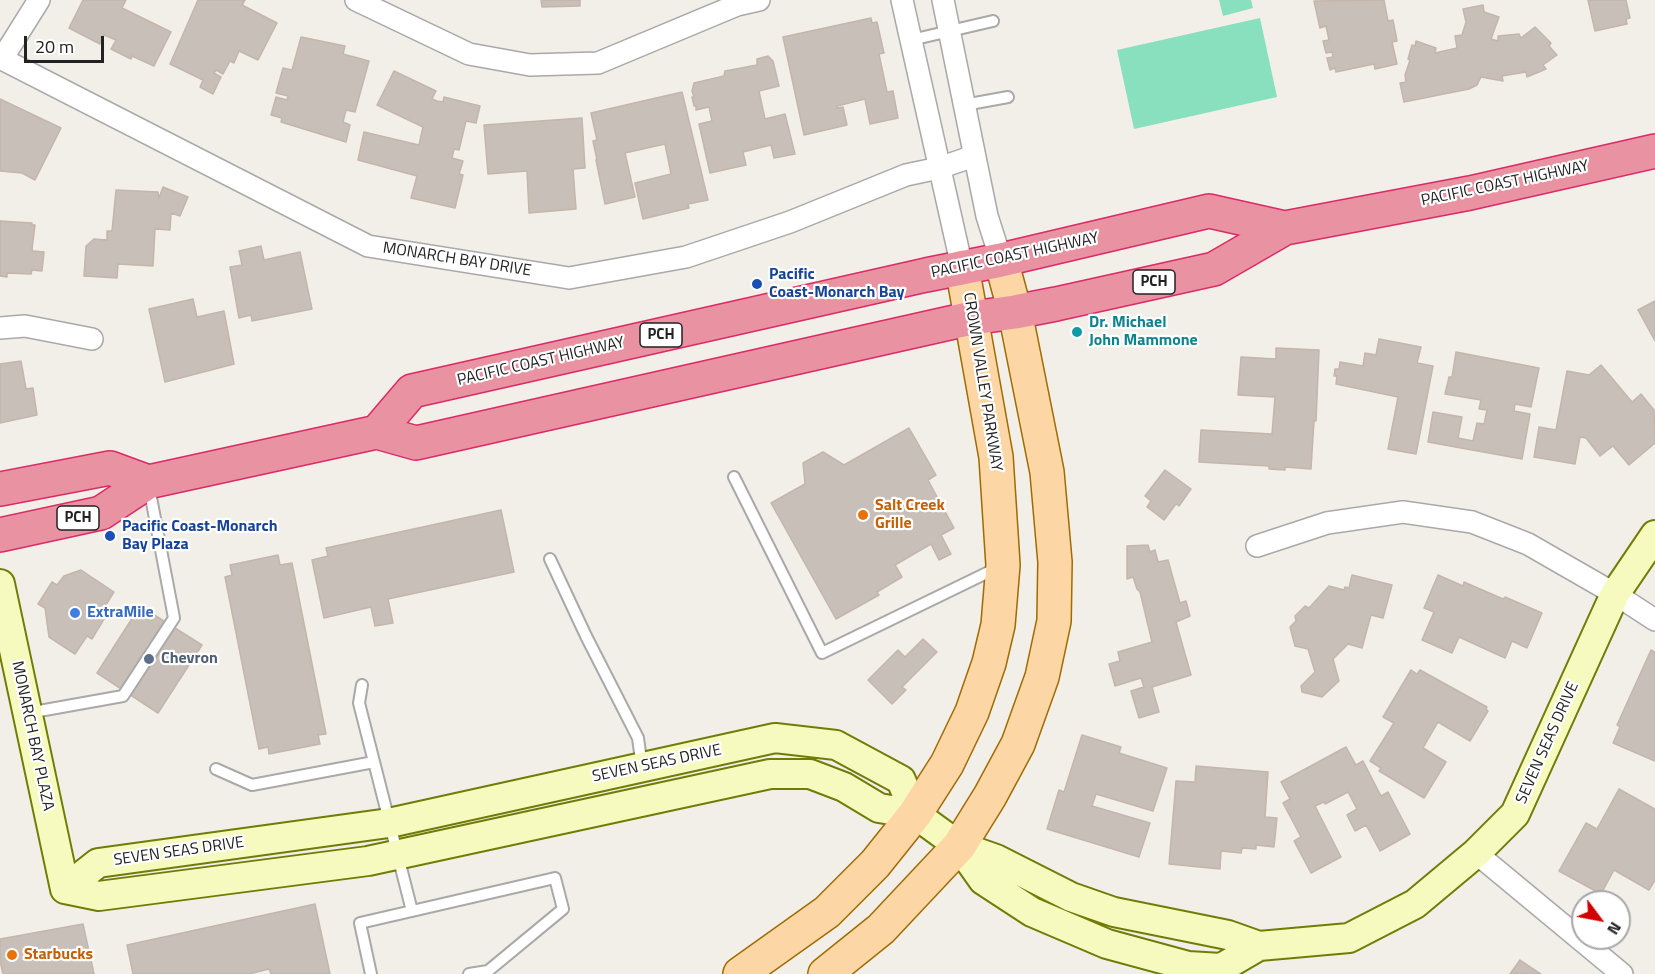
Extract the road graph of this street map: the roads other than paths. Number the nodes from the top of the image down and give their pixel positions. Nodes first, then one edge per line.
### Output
1 (39, 0) edge
2 (356, 0) edge
3 (759, 0) edge
4 (902, 0) edge
5 (943, 0) edge
6 (993, 21) dead end
7 (949, 30) junction
8 (911, 40) junction
9 (1, 58) edge
10 (1008, 97) dead end
11 (964, 105) junction
12 (1655, 152) edge
13 (974, 156) junction
14 (939, 168) junction
15 (1285, 228) junction
16 (1001, 260) junction
17 (962, 267) junction
18 (1015, 312) junction
19 (972, 318) junction
20 (0, 328) edge
21 (92, 339) dead end
22 (377, 432) junction
23 (734, 477) dead end
24 (142, 479) junction
25 (0, 489) edge
26 (0, 523) edge
27 (0, 535) edge
28 (1655, 535) edge
29 (1257, 546) dead end
30 (550, 559) dead end
31 (1003, 565) junction
32 (0, 584) edge
33 (1615, 594) junction
34 (1655, 620) edge
35 (5, 632) edge
36 (362, 685) dead end
37 (27, 713) junction
38 (374, 762) junction
39 (642, 767) junction
40 (216, 769) dead end
41 (915, 814) junction
42 (389, 823) junction
43 (959, 846) junction
44 (1476, 853) junction
45 (398, 855) junction
46 (65, 889) junction
47 (412, 910) junction
48 (1258, 946) junction
49 (370, 974) edge
50 (469, 974) edge
51 (740, 974) edge
52 (825, 974) edge
53 (1622, 974) edge

1 - 9 street, MONARCH BAY DRIVE
2 - 3 street
4 - 8 street
5 - 7 street
6 - 7 lane
7 - 8 lane
7 - 11 street
8 - 14 street
9 - 14 street, MONARCH BAY DRIVE
10 - 11 lane
11 - 13 street
12 - 15 highway, PACIFIC COAST HIGHWAY / PCH
13 - 14 street, MONARCH BAY DRIVE
13 - 16 street
14 - 17 street
15 - 16 highway, PACIFIC COAST HIGHWAY / PCH
15 - 18 highway, PACIFIC COAST HIGHWAY / PCH
16 - 17 highway, PACIFIC COAST HIGHWAY / PCH
16 - 18 main road
17 - 19 main road, CROWN VALLEY PARKWAY
17 - 22 highway, PACIFIC COAST HIGHWAY / PCH
18 - 19 highway, PACIFIC COAST HIGHWAY / PCH
18 - 43 main road
19 - 22 highway, PACIFIC COAST HIGHWAY / PCH
19 - 31 main road, CROWN VALLEY PARKWAY
20 - 21 street
22 - 24 highway, PACIFIC COAST HIGHWAY / PCH
23 - 31 lane
24 - 25 highway, PACIFIC COAST HIGHWAY / PCH
24 - 26 highway
24 - 27 highway, PACIFIC COAST HIGHWAY / PCH
24 - 37 lane
28 - 33 street, SEVEN SEAS DRIVE
29 - 33 street
30 - 39 lane
31 - 41 main road, CROWN VALLEY PARKWAY
32 - 35 street, MONARCH BAY PLAZA
33 - 34 street
33 - 44 street, SEVEN SEAS DRIVE
35 - 37 street, MONARCH BAY PLAZA
36 - 38 lane
37 - 46 street, MONARCH BAY PLAZA
38 - 40 lane
38 - 42 lane
39 - 41 street, SEVEN SEAS DRIVE
39 - 42 street, SEVEN SEAS DRIVE
41 - 43 street, SEVEN SEAS DRIVE
41 - 45 street, SEVEN SEAS DRIVE
41 - 51 main road, CROWN VALLEY PARKWAY
42 - 45 lane
42 - 46 street, SEVEN SEAS DRIVE
43 - 48 street, SEVEN SEAS DRIVE
43 - 48 street, SEVEN SEAS DRIVE
43 - 52 main road
44 - 48 street, SEVEN SEAS DRIVE
44 - 53 street
45 - 46 street, SEVEN SEAS DRIVE
45 - 47 lane
47 - 49 lane
47 - 50 lane

